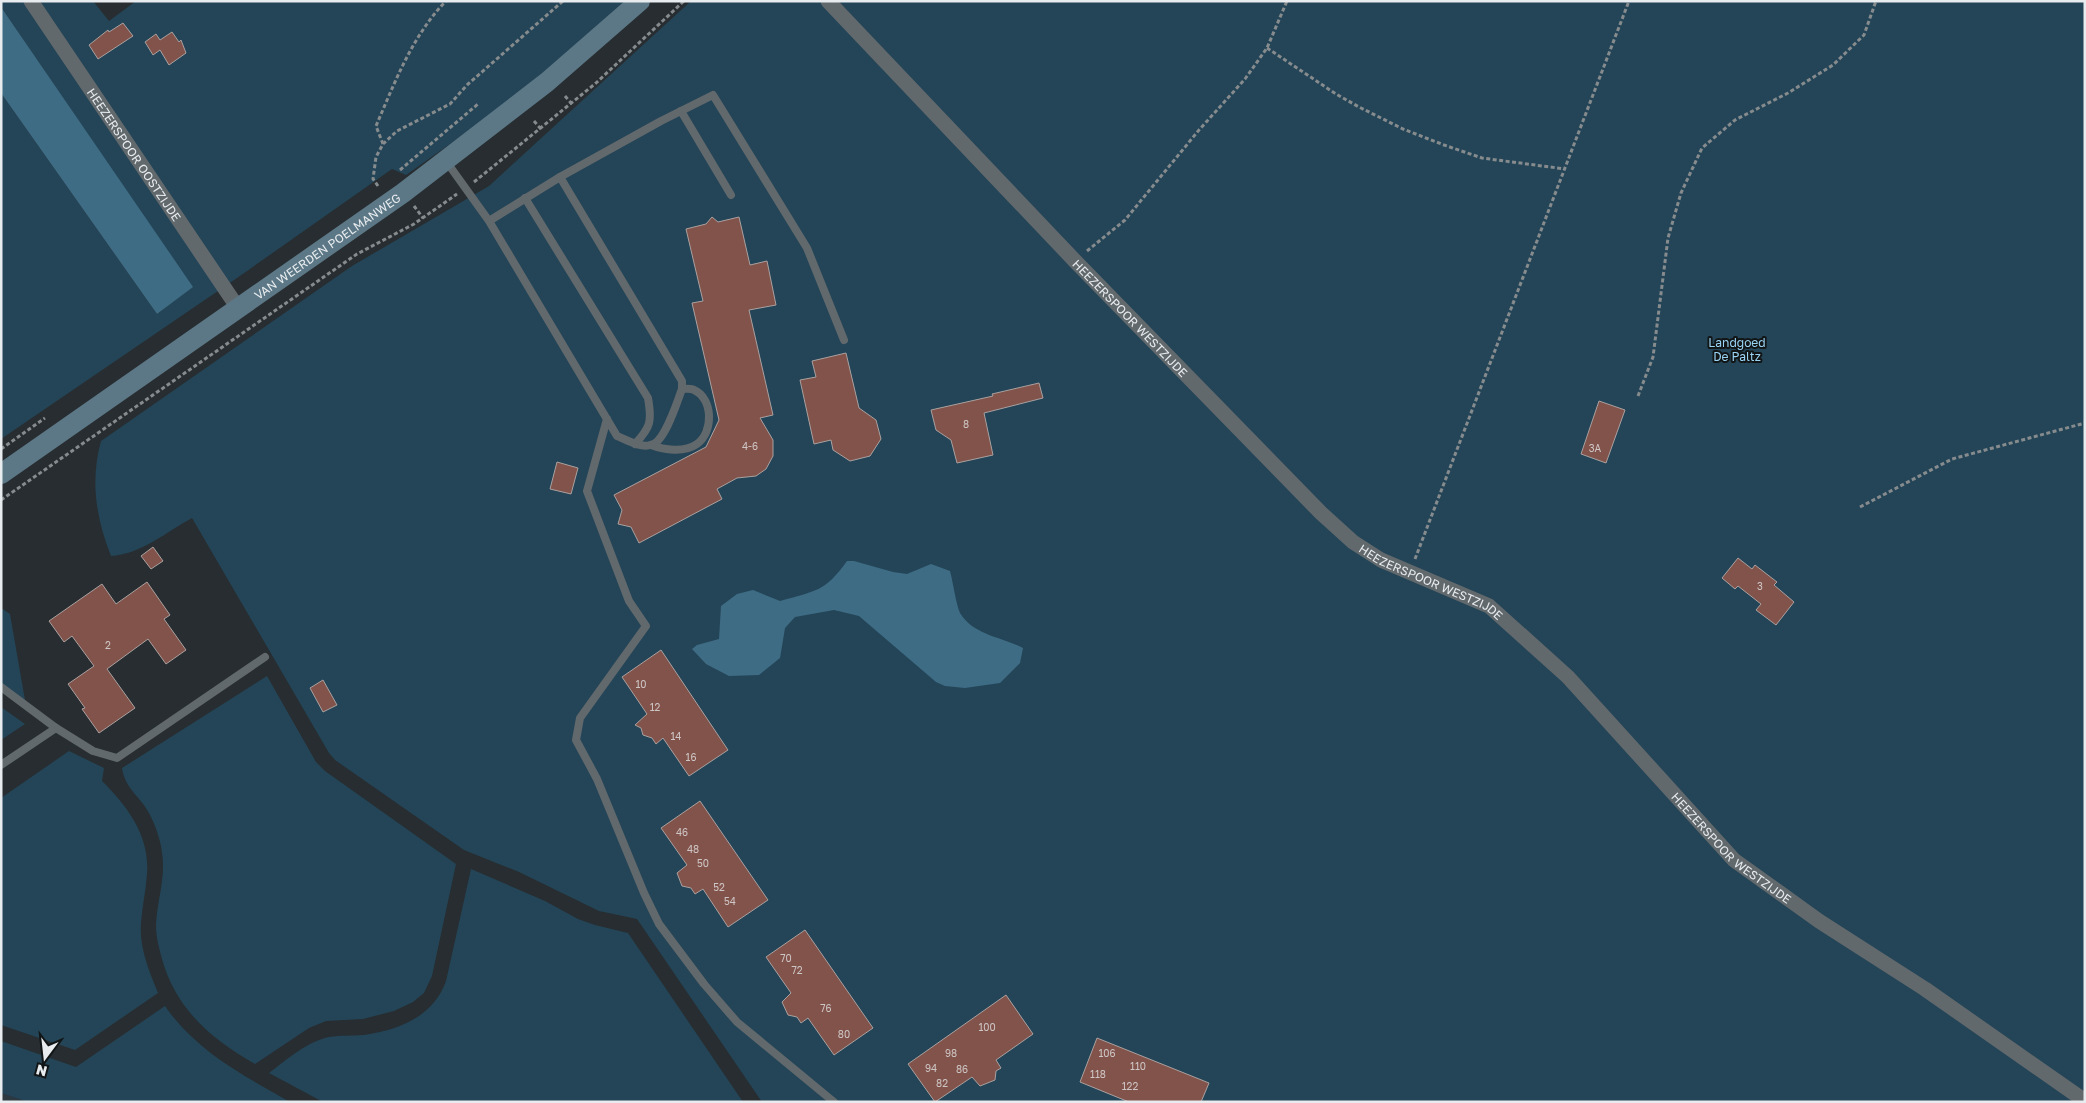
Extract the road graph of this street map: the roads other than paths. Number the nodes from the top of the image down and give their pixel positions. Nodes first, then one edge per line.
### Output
1 (31, 1) edge
2 (640, 1) edge
3 (828, 1) edge
4 (681, 111) junction
5 (445, 160) junction
6 (560, 177) junction
7 (731, 195) dead end
8 (525, 198) junction
9 (489, 221) junction
10 (238, 308) junction
11 (844, 340) dead end
12 (682, 389) junction
13 (607, 419) junction
14 (635, 444) junction
15 (651, 445) junction
16 (1, 474) edge
17 (265, 657) dead end
18 (1, 687) edge
19 (56, 728) junction
20 (1, 765) edge
21 (2085, 1101) edge
22 (834, 1102) edge

1 - 10 street, HEEZERSPOOR OOSTZIJDE
2 - 5 main road, VAN WEERDEN POELMANWEG
3 - 21 street, HEEZERSPOOR WESTZIJDE
4 - 6 lane
4 - 7 lane
4 - 11 lane
5 - 9 lane
5 - 10 main road, VAN WEERDEN POELMANWEG
6 - 8 lane
6 - 12 lane
8 - 9 lane
8 - 14 lane
9 - 13 lane
10 - 16 main road, VAN WEERDEN POELMANWEG
12 - 15 lane
12 - 15 lane
13 - 14 lane
13 - 22 lane
14 - 15 lane
17 - 19 lane
18 - 19 lane
19 - 20 lane

